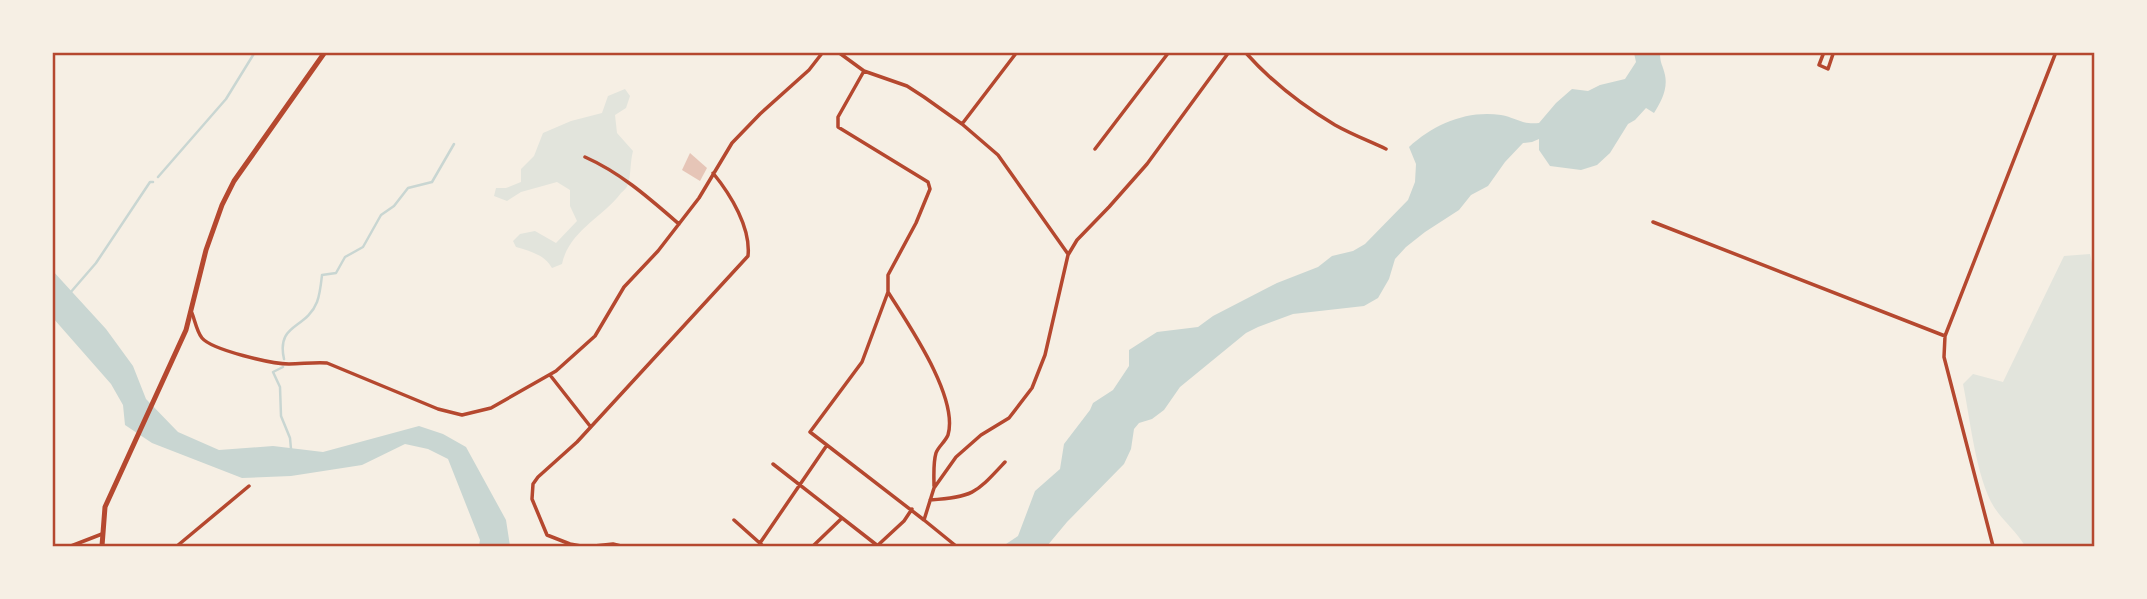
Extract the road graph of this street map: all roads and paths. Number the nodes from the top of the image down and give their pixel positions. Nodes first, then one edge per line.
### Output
1 (325, 52) edge
2 (823, 52) edge
3 (838, 52) edge
4 (1017, 52) edge
5 (1169, 52) edge
6 (1229, 52) edge
7 (1245, 52) edge
8 (2056, 52) edge
9 (864, 71) junction
10 (962, 124) junction
11 (1095, 149) dead end
12 (1386, 149) dead end
13 (585, 157) dead end
14 (713, 173) junction
15 (1653, 222) dead end
16 (679, 224) junction
17 (1069, 255) junction
18 (888, 292) junction
19 (192, 313) junction
20 (1945, 336) junction
21 (550, 374) junction
22 (590, 426) junction
23 (827, 445) junction
24 (1005, 462) dead end
25 (773, 464) dead end
26 (799, 485) junction
27 (249, 486) dead end
28 (934, 488) junction
29 (930, 500) junction
30 (912, 509) junction
31 (841, 519) junction
32 (734, 520) dead end
33 (924, 520) junction
34 (102, 534) junction
35 (762, 545) edge
36 (877, 546) edge
37 (71, 547) edge
38 (102, 547) edge
39 (177, 547) edge
40 (581, 547) edge
41 (594, 547) edge
42 (621, 547) edge
43 (813, 547) edge
44 (956, 547) edge
45 (1993, 547) edge

1 - 19 main road
2 - 14 street
3 - 9 street
4 - 10 street
5 - 11 street
6 - 17 street
7 - 12 street
8 - 20 street
9 - 10 street
9 - 18 street
10 - 17 street
13 - 16 street
14 - 16 street
14 - 22 street
15 - 20 street
16 - 21 street
17 - 28 street
18 - 23 street
18 - 28 street
19 - 21 street
19 - 34 main road
20 - 45 street
21 - 22 street
22 - 40 street
23 - 26 street
23 - 30 street
24 - 29 street
25 - 26 street
26 - 31 street
26 - 35 street
27 - 39 street
28 - 29 street
29 - 33 street
30 - 33 street
30 - 36 street
31 - 36 street
31 - 43 street
32 - 35 street
33 - 44 street
34 - 37 street
34 - 38 main road
41 - 42 street

